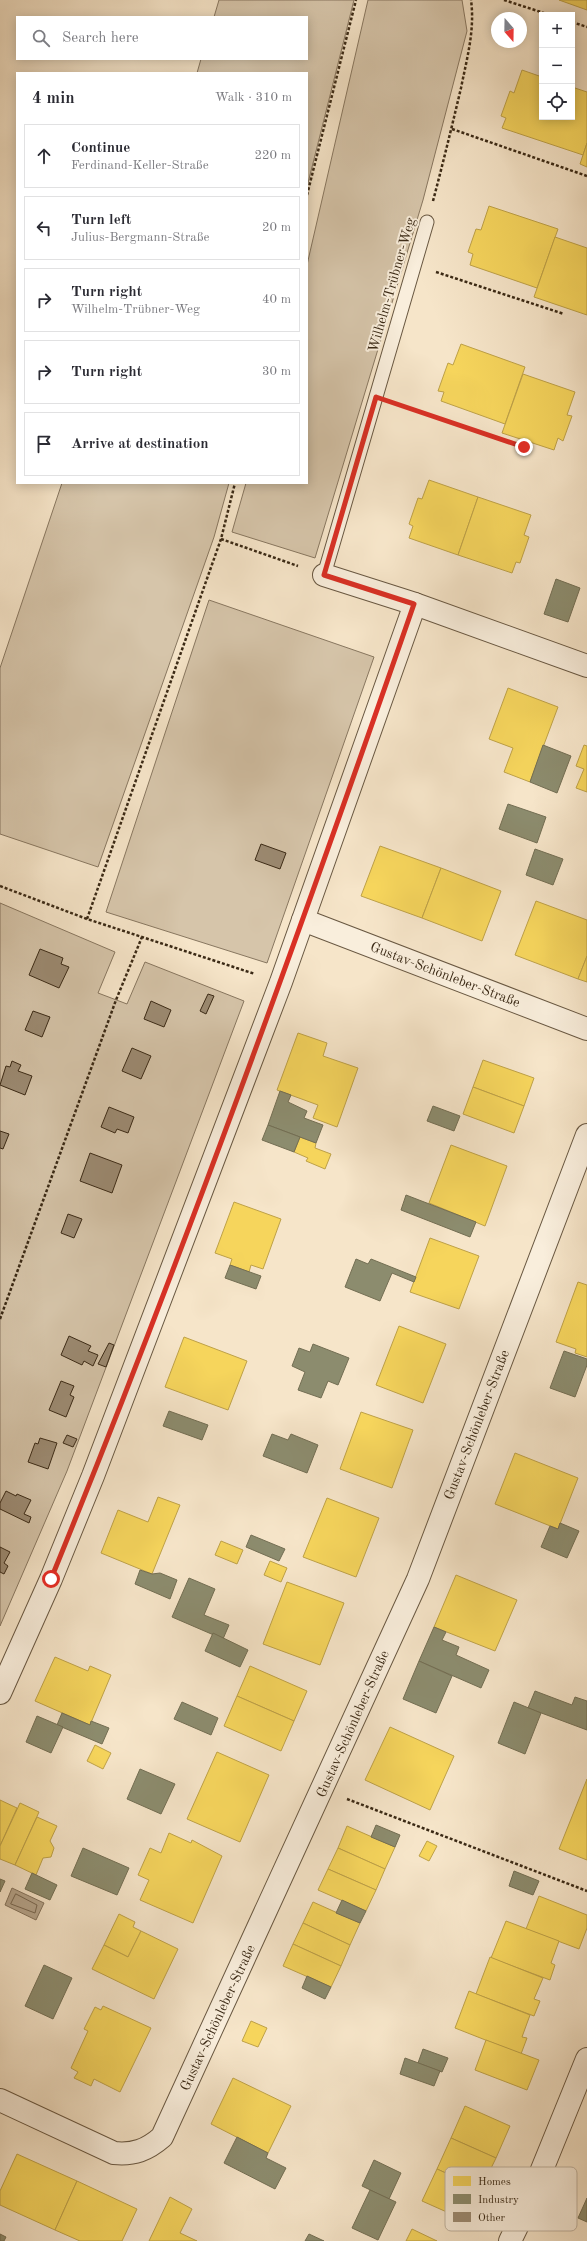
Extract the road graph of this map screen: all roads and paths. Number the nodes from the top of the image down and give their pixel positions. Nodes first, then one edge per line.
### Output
1 (356, 0) edge
2 (471, 0) edge
3 (504, 0) edge
4 (541, 12) edge
5 (575, 23) edge
6 (587, 27) edge
7 (452, 129) junction
8 (587, 176) edge
9 (308, 192) edge
10 (427, 222) joint
11 (415, 265) junction
12 (564, 314) dead end
13 (376, 397) junction
14 (524, 447) dead end
15 (235, 484) edge
16 (221, 539) junction
17 (324, 575) junction
18 (414, 604) junction
19 (587, 666) edge
20 (0, 886) edge
21 (87, 919) junction
22 (303, 920) junction
23 (142, 937) junction
24 (281, 982) junction
25 (587, 1029) edge
26 (587, 1135) edge
27 (0, 1319) edge
28 (0, 1693) edge
29 (324, 1790) junction
30 (587, 1891) edge
31 (587, 2059) edge
32 (0, 2100) edge
33 (543, 2167) edge
34 (515, 2231) edge
35 (510, 2241) edge

1 - 9 path
2 - 7 path, Wilhelm-Trübner-Weg
3 - 4 path
5 - 6 path
7 - 8 path
7 - 10 path, Wilhelm-Trübner-Weg
10 - 11 lane, Wilhelm-Trübner-Weg
11 - 12 path
11 - 13 lane, Wilhelm-Trübner-Weg
13 - 14 path
13 - 17 lane, Wilhelm-Trübner-Weg
15 - 16 path
16 - 17 path
16 - 21 path
17 - 18 street
18 - 19 street
18 - 22 street
20 - 21 path
21 - 23 path
22 - 24 street
22 - 25 street, Gustav-Schönleber-Straße
23 - 24 path
23 - 27 path
24 - 28 street
26 - 29 street, Gustav-Schönleber-Straße
29 - 30 path
29 - 32 street, Gustav-Schönleber-Straße
31 - 33 street
34 - 35 street

